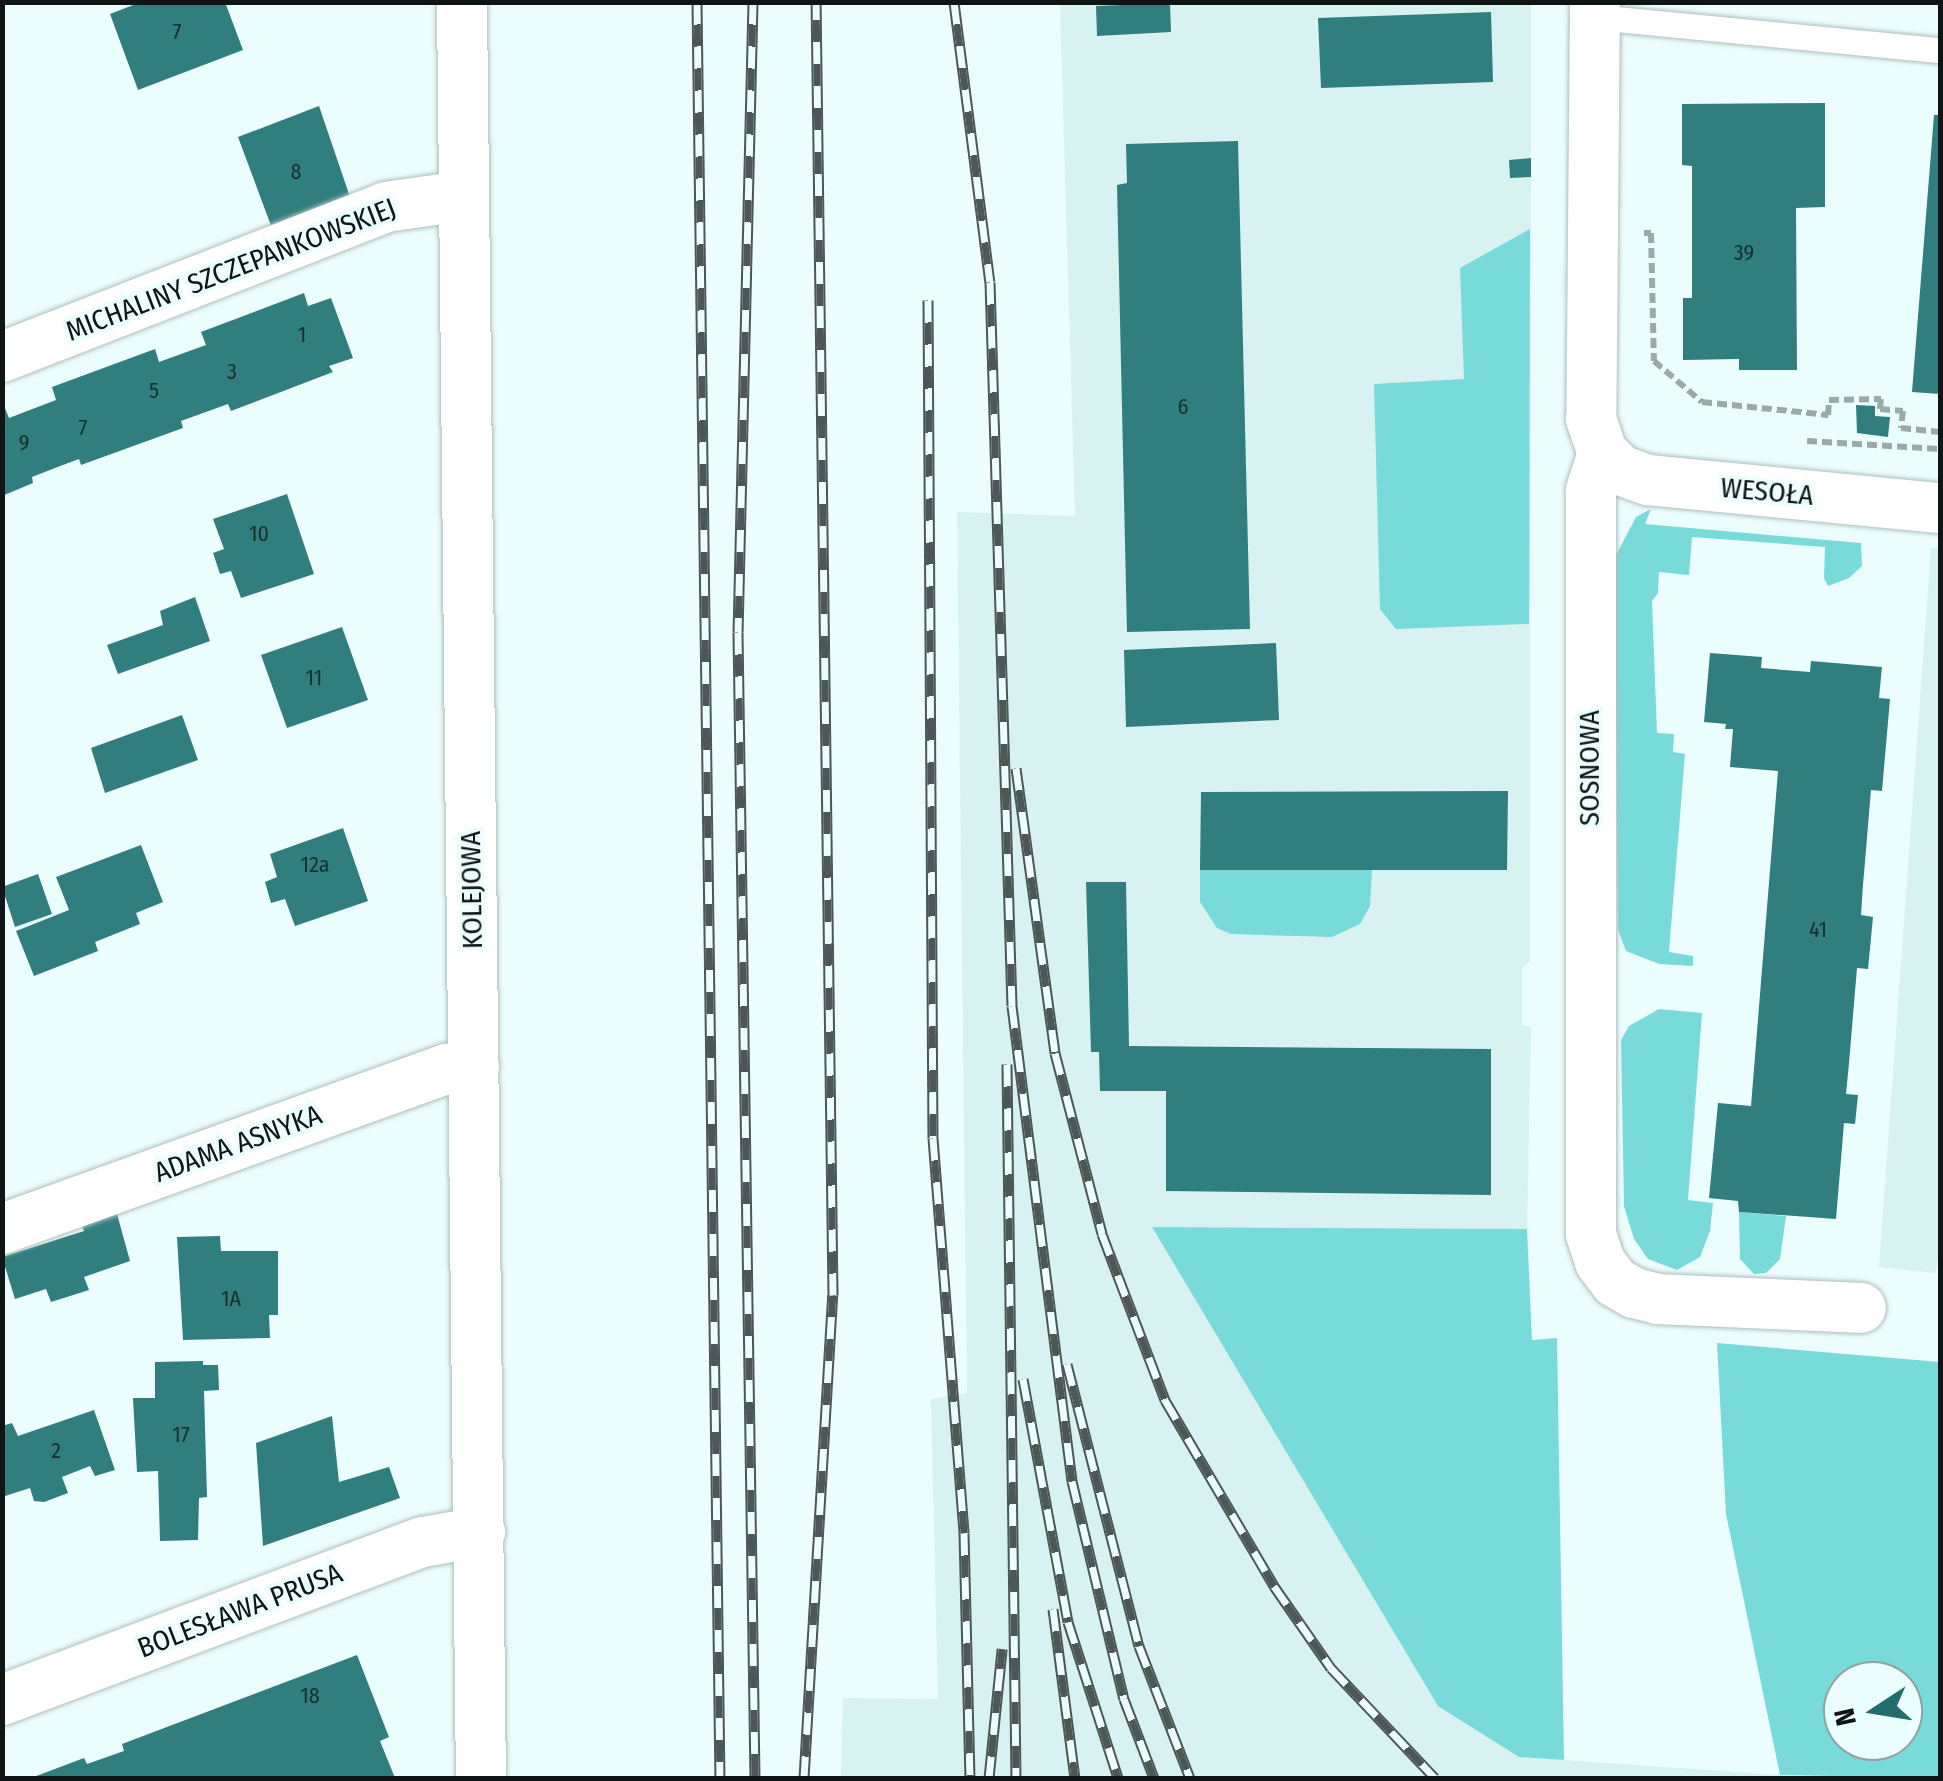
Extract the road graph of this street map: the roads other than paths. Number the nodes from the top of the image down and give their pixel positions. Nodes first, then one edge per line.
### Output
1 (462, 2) edge
2 (1595, 10) edge
3 (1940, 50) edge
4 (462, 196) junction
5 (2, 357) edge
6 (1603, 453) junction
7 (1940, 508) edge
8 (474, 1066) junction
9 (2, 1229) edge
10 (1861, 1308) dead end
11 (480, 1532) junction
12 (2, 1700) edge
13 (481, 1778) edge

1 - 4 street, KOLEJOWA
2 - 3 lane
2 - 6 street, SOSNOWA
4 - 5 street, MICHALINY SZCZEPANKOWSKIEJ
4 - 8 street, KOLEJOWA
6 - 7 street, WESOŁA
6 - 10 street, SOSNOWA
8 - 9 street, ADAMA ASNYKA
8 - 11 street, KOLEJOWA
11 - 12 street, BOLESŁAWA PRUSA
11 - 13 street, KOLEJOWA

